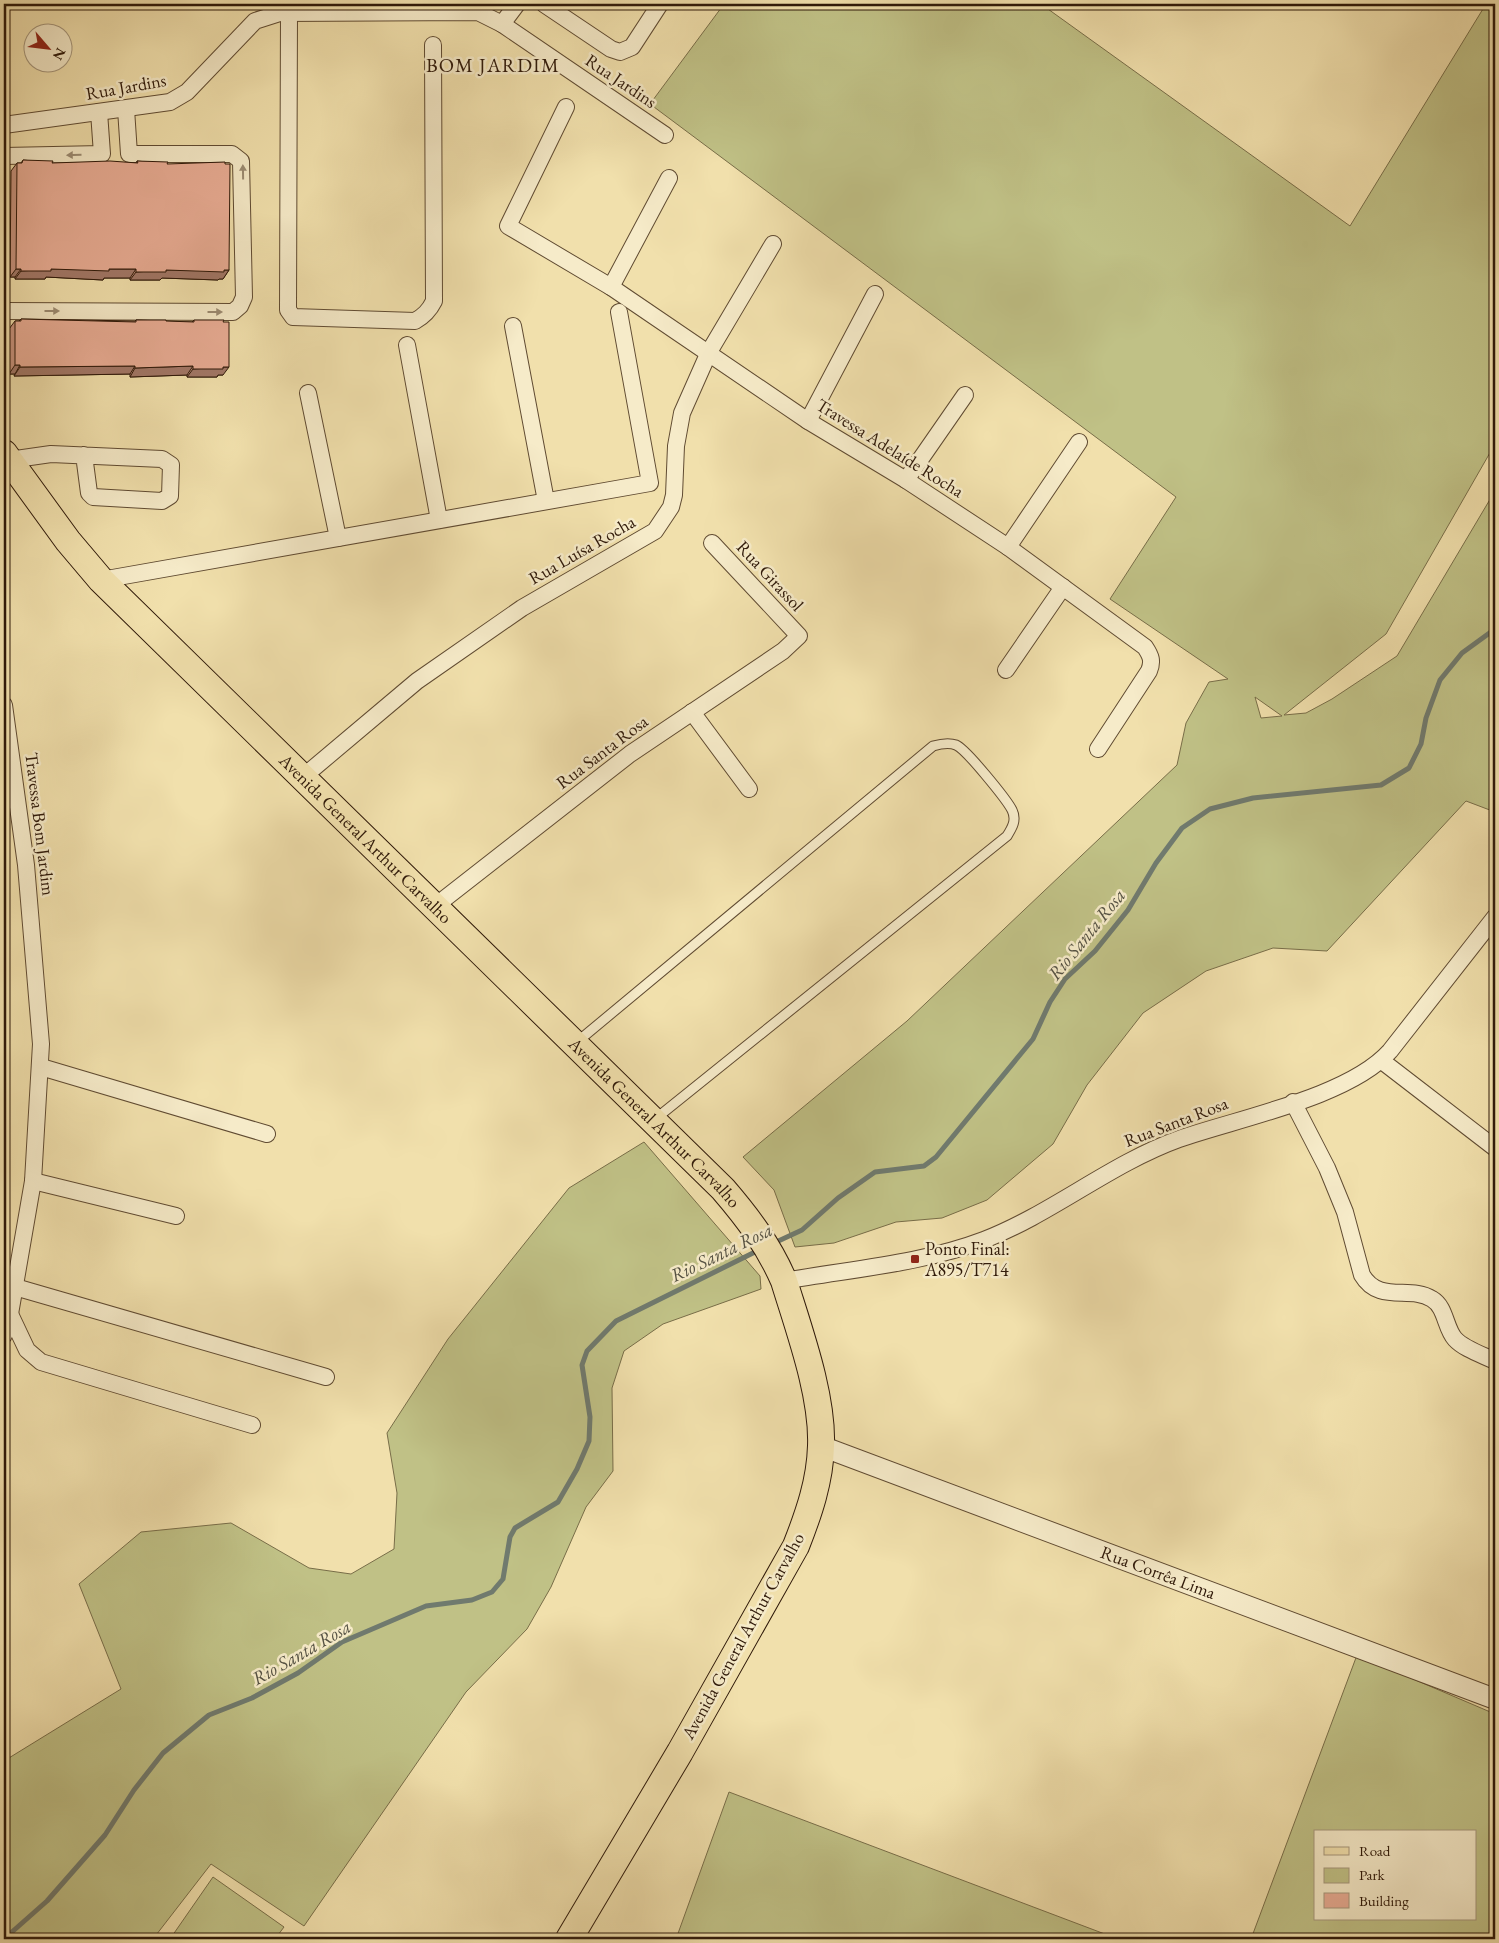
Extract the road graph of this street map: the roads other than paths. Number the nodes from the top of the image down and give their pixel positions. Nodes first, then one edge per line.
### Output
1 (517, 4) edge
2 (544, 4) edge
3 (660, 4) edge
4 (289, 13) junction
5 (502, 24) junction
6 (433, 45) dead end
7 (566, 107) dead end
8 (126, 110) junction
9 (99, 112) junction
10 (4, 125) edge
11 (665, 135) dead end
12 (102, 154) junction
13 (129, 154) junction
14 (4, 156) edge
15 (669, 178) dead end
16 (773, 244) dead end
17 (611, 287) junction
18 (875, 294) dead end
19 (4, 311) edge
20 (619, 312) dead end
21 (513, 326) dead end
22 (407, 345) dead end
23 (708, 352) junction
24 (308, 394) dead end
25 (965, 395) dead end
26 (808, 421) junction
27 (1079, 442) dead end
28 (6, 456) edge
29 (84, 456) junction
30 (906, 480) junction
31 (546, 501) junction
32 (439, 520) junction
33 (338, 538) junction
34 (712, 543) dead end
35 (1008, 547) junction
36 (102, 580) junction
37 (1063, 587) junction
38 (799, 636) joint
39 (1006, 670) dead end
40 (4, 705) edge
41 (692, 712) junction
42 (1098, 749) dead end
43 (303, 778) junction
44 (749, 789) dead end
45 (434, 907) junction
46 (1495, 917) edge
47 (575, 1044) junction
48 (1382, 1061) junction
49 (41, 1067) junction
50 (1293, 1102) junction
51 (653, 1120) junction
52 (267, 1134) dead end
53 (1495, 1148) edge
54 (33, 1181) junction
55 (176, 1216) dead end
56 (780, 1273) junction
57 (15, 1286) junction
58 (10, 1314) junction
59 (4, 1335) edge
60 (1495, 1361) edge
61 (326, 1377) dead end
62 (252, 1425) dead end
63 (821, 1446) junction
64 (1495, 1699) edge
65 (569, 1939) edge

1 - 5 street
2 - 3 street
4 - 5 street, Rua Jardins
4 - 6 street
4 - 8 street, Rua Jardins
5 - 11 street, Rua Jardins
7 - 17 street, Travessa Adelaíde Rocha
8 - 9 street, Rua Jardins
8 - 13 street
9 - 10 street, Rua Jardins
9 - 12 street
12 - 13 street
12 -> 14 street
19 -> 13 street
15 - 17 street
16 - 23 street, Rua Luísa Rocha
17 - 23 street, Travessa Adelaíde Rocha
18 - 26 street
20 - 31 street
21 - 31 street
22 - 32 street
23 - 26 street, Travessa Adelaíde Rocha
23 - 43 street, Rua Luísa Rocha
24 - 33 street
25 - 30 street
26 - 30 street, Travessa Adelaíde Rocha
27 - 35 street
28 - 29 street
28 - 36 main road, Avenida General Arthur Carvalho
29 - 29 street
30 - 35 street, Travessa Adelaíde Rocha
31 - 32 street
32 - 33 street
33 - 36 street
34 - 38 street, Rua Girassol
35 - 37 street, Travessa Adelaíde Rocha
36 - 43 main road, Avenida General Arthur Carvalho
37 - 39 street
37 - 42 street, Travessa Adelaíde Rocha
38 - 41 street, Rua Santa Rosa
40 - 49 street, Travessa Bom Jardim
41 - 44 street
41 - 45 street, Rua Santa Rosa
43 - 45 main road, Avenida General Arthur Carvalho
45 - 47 main road, Avenida General Arthur Carvalho
46 - 48 street, Rua Santa Rosa
47 - 51 main road, Avenida General Arthur Carvalho
47 - 51 lane
48 - 50 street, Rua Santa Rosa
48 - 53 street
49 - 52 street
49 - 54 street, Travessa Bom Jardim
50 - 56 street, Rua Santa Rosa
50 - 60 street
51 - 56 main road, Avenida General Arthur Carvalho
54 - 55 street
54 - 57 street, Travessa Bom Jardim
56 - 63 main road, Avenida General Arthur Carvalho
57 - 58 street, Travessa Bom Jardim
57 - 61 street
58 - 59 street, Travessa Bom Jardim
58 - 62 street
63 - 64 street, Rua Corrêa Lima
63 - 65 main road, Avenida General Arthur Carvalho

